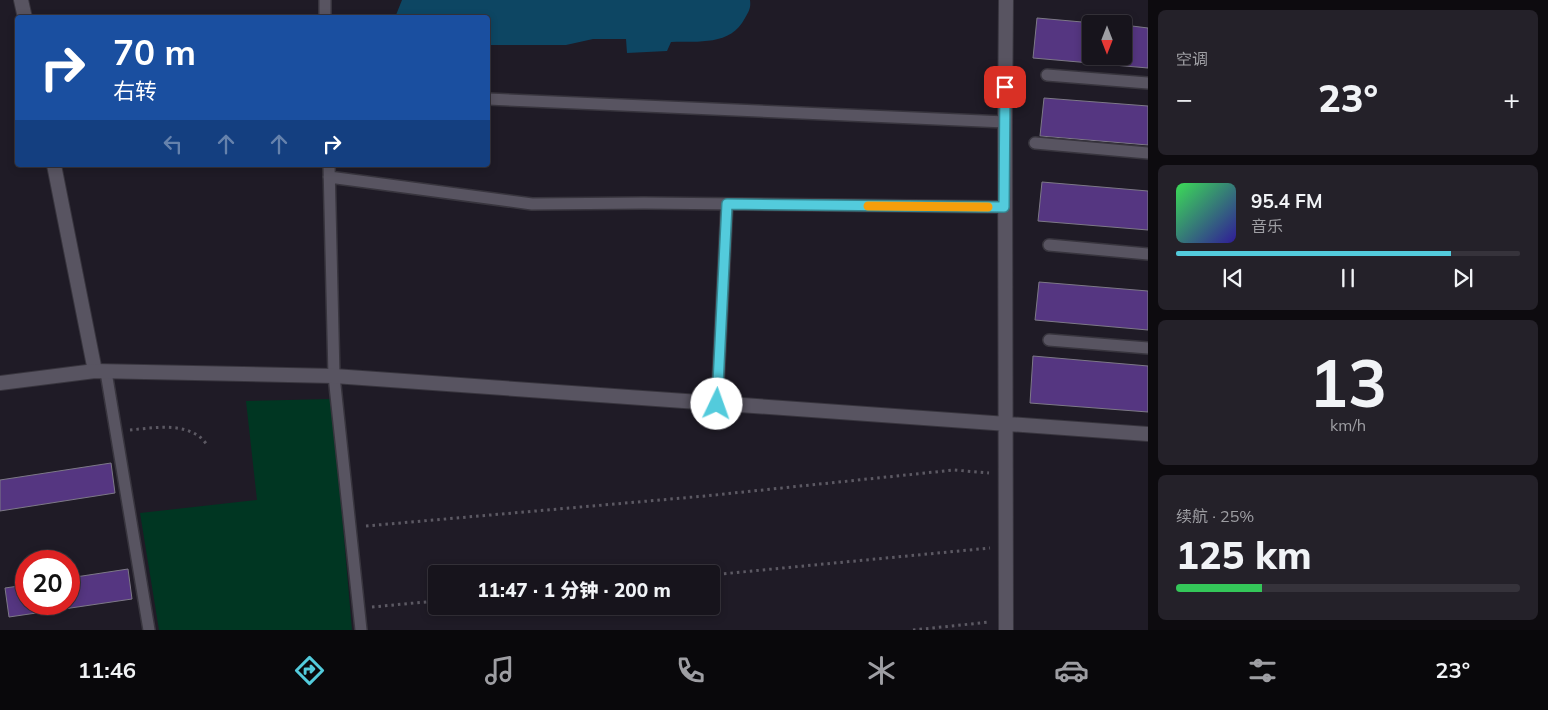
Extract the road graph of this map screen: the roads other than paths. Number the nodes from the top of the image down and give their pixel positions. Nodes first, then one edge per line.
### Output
1 (21, 0) edge
2 (325, 0) edge
3 (1006, 0) edge
4 (24, 15) edge
5 (325, 15) edge
6 (1047, 75) dead end
7 (1148, 83) edge
8 (490, 99) edge
9 (1004, 122) junction
10 (1035, 143) dead end
11 (1148, 153) edge
12 (54, 167) edge
13 (329, 171) edge
14 (727, 204) junction
15 (1004, 207) junction
16 (1049, 246) dead end
17 (1148, 254) edge
18 (1049, 340) dead end
19 (1148, 348) edge
20 (100, 371) junction
21 (334, 376) junction
22 (0, 383) edge
23 (717, 404) junction
24 (1004, 424) junction
25 (1148, 434) edge
26 (1006, 625) edge
27 (149, 630) edge
28 (361, 630) edge

1 - 4 street
2 - 5 lane
3 - 9 street
6 - 7 lane
8 - 9 lane
9 - 15 street
10 - 11 lane
12 - 20 street
13 - 14 lane
13 - 21 lane
14 - 15 lane
14 - 23 lane
15 - 24 street
16 - 17 lane
18 - 19 lane
20 - 21 street
20 - 22 street
20 - 27 lane
21 - 23 street
21 - 28 lane
23 - 24 street
24 - 25 street
24 - 26 street

